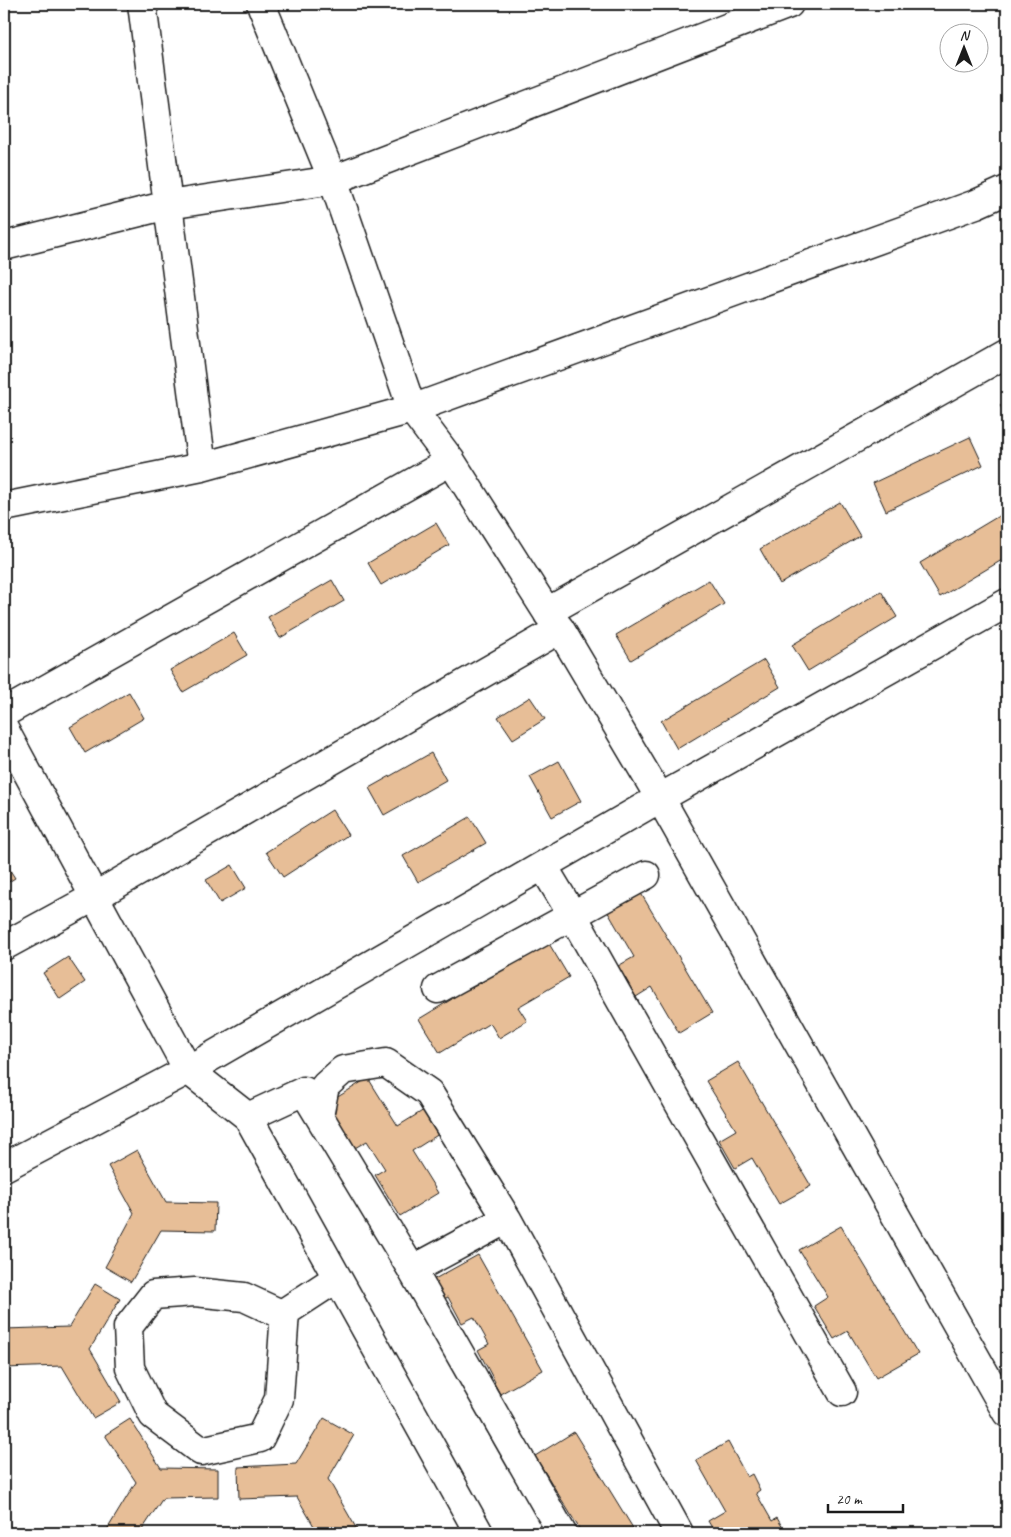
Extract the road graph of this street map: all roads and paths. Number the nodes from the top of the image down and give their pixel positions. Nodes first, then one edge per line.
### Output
1 (142, 4) edge
2 (262, 4) edge
3 (789, 4) edge
4 (333, 180) junction
5 (1007, 190) edge
6 (168, 205) junction
7 (4, 246) edge
8 (1007, 353) edge
9 (412, 410) junction
10 (451, 461) junction
11 (202, 467) junction
12 (4, 507) edge
13 (1007, 603) edge
14 (553, 620) junction
15 (4, 713) edge
16 (4, 729) edge
17 (660, 798) junction
18 (543, 866) junction
19 (646, 875) dead end
20 (94, 897) junction
21 (573, 916) junction
22 (4, 946) edge
23 (438, 989) dead end
24 (188, 1070) junction
25 (320, 1116) junction
26 (248, 1118) junction
27 (4, 1167) edge
28 (507, 1219) junction
29 (412, 1270) junction
30 (337, 1278) junction
31 (285, 1312) junction
32 (842, 1392) dead end
33 (1007, 1412) edge
34 (479, 1533) edge
35 (562, 1533) edge
36 (679, 1533) edge

1 - 6 street
2 - 4 street
3 - 4 street
4 - 6 street
4 - 9 street
5 - 9 street
6 - 7 street
6 - 11 street
8 - 14 street
9 - 10 street
9 - 11 street
10 - 14 street
10 - 15 street
11 - 12 street
13 - 17 street
14 - 17 street
14 - 20 street
16 - 20 street
17 - 18 street
17 - 33 street
18 - 21 street
18 - 24 street
19 - 21 street
20 - 22 street
20 - 24 street
21 - 23 street
21 - 32 street
24 - 26 street
24 - 27 street
25 - 26 street
25 - 28 street
25 - 29 street
26 - 30 street
28 - 29 street
28 - 36 street
29 - 35 street
30 - 31 street
30 - 34 street
31 - 31 street

